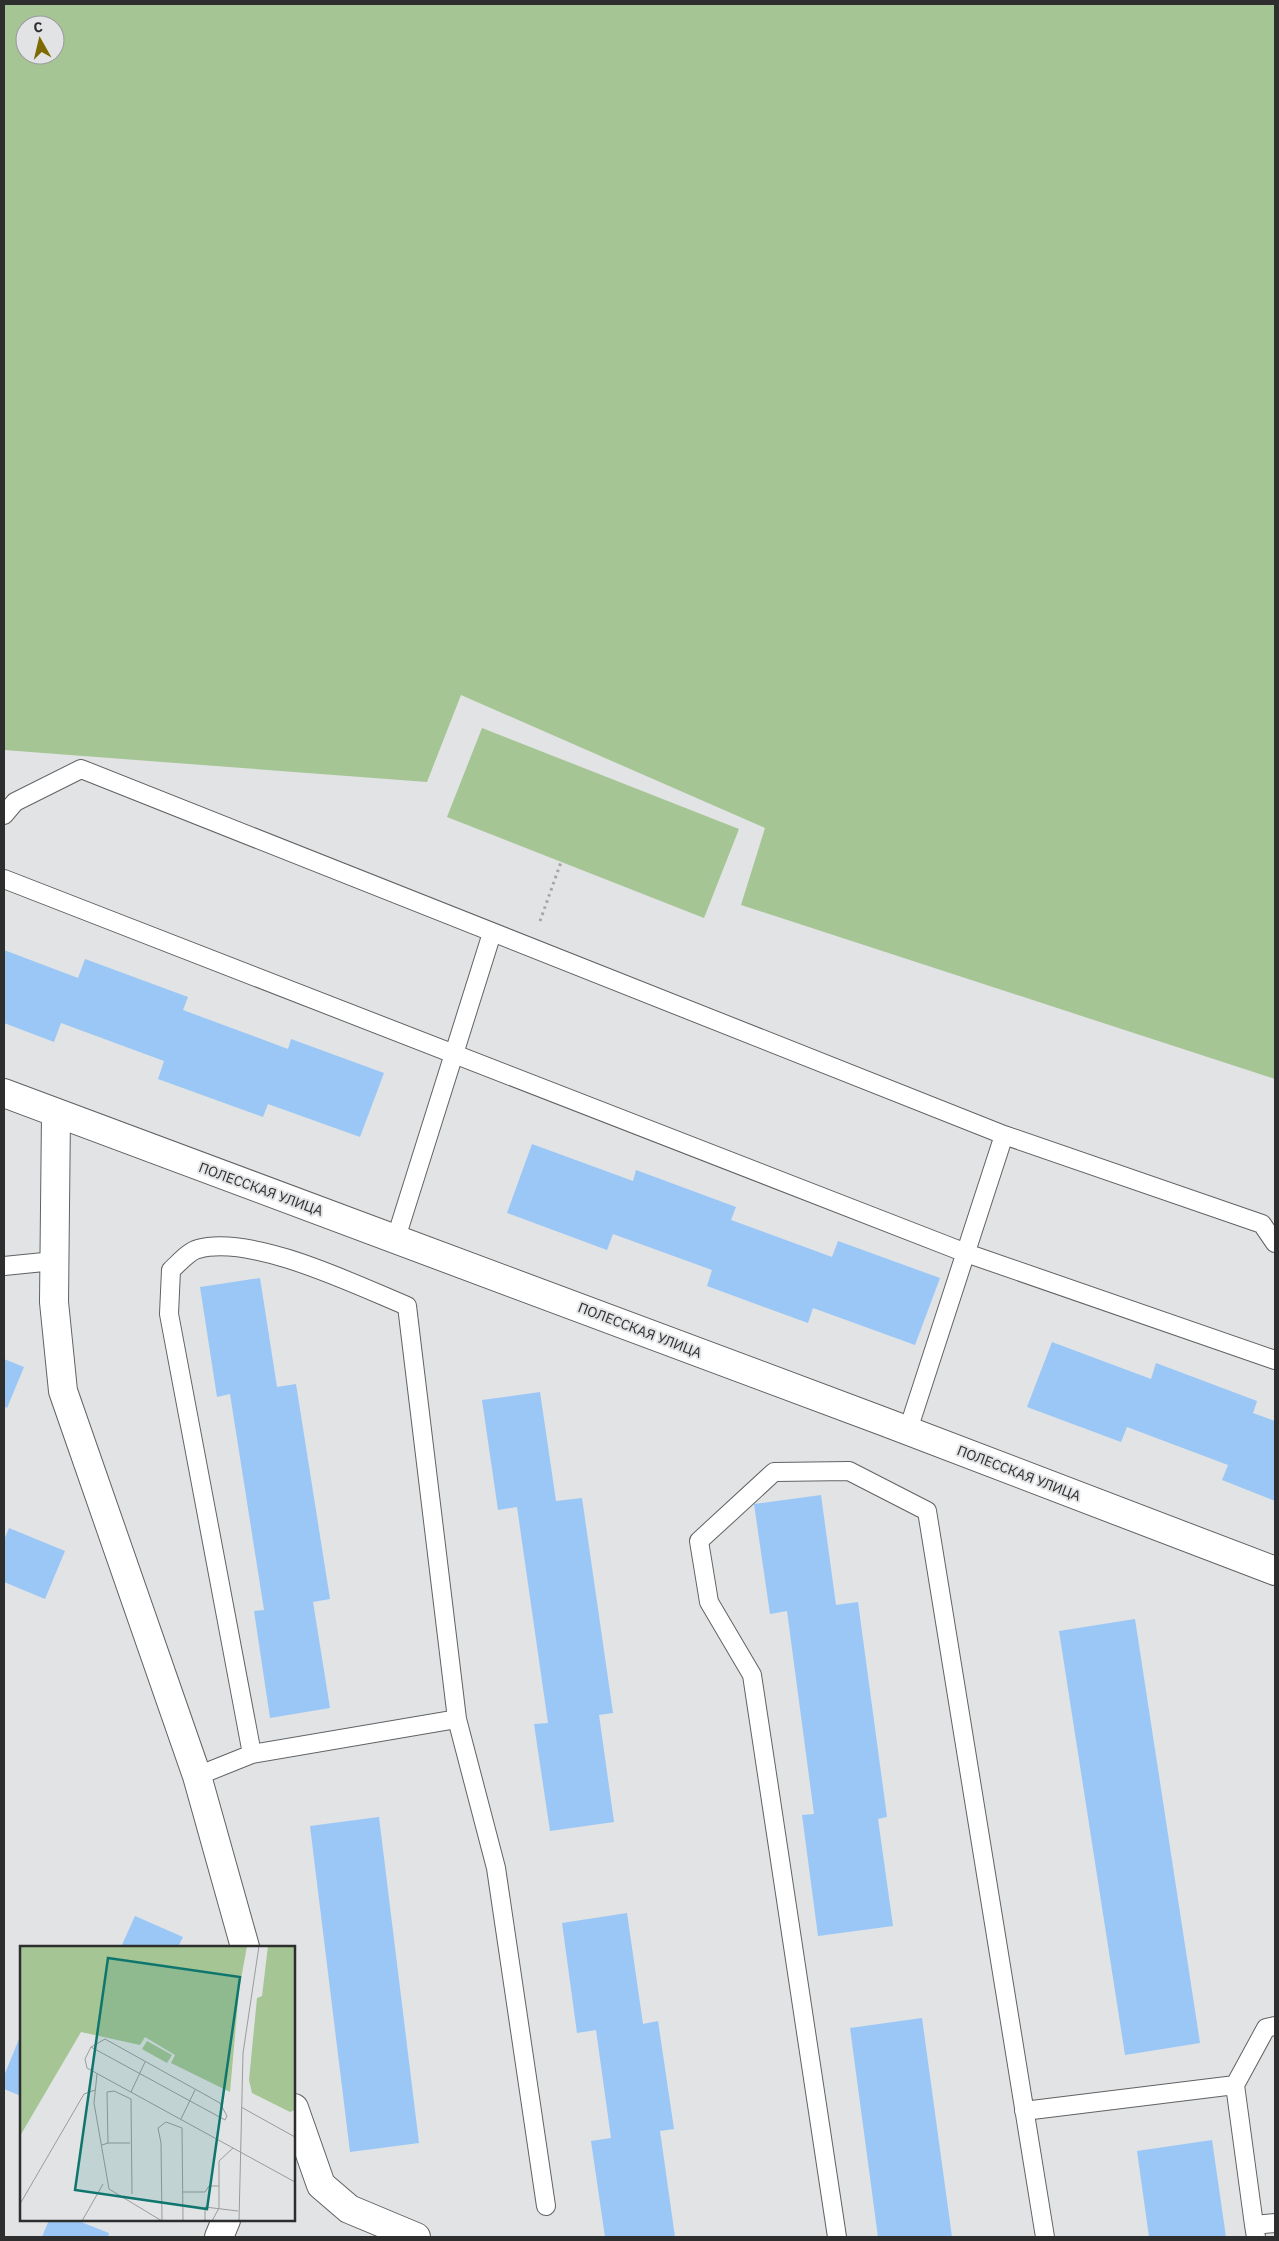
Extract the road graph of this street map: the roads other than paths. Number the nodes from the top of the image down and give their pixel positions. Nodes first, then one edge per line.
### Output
1 (4, 815) edge
2 (4, 879) edge
3 (492, 932) junction
4 (454, 1053) junction
5 (4, 1093) edge
6 (56, 1114) junction
7 (1004, 1135) junction
8 (396, 1238) junction
9 (1275, 1243) edge
10 (966, 1253) junction
11 (54, 1261) junction
12 (4, 1266) edge
13 (1275, 1360) edge
14 (908, 1430) junction
15 (1275, 1571) edge
16 (457, 1719) junction
17 (252, 1754) junction
18 (197, 1776) junction
19 (244, 1946) edge
20 (1275, 2026) edge
21 (1235, 2085) junction
22 (295, 2111) edge
23 (1024, 2111) junction
24 (546, 2206) dead end
25 (226, 2221) edge
26 (1275, 2223) edge
27 (1255, 2231) edge
28 (219, 2237) edge
29 (416, 2237) edge
30 (837, 2237) edge
31 (1045, 2237) edge

1 - 3 lane
2 - 4 lane
3 - 4 lane
3 - 7 lane
4 - 8 lane
4 - 10 lane
5 - 6 street, ПОЛЕССКАЯ УЛИЦА
6 - 8 street, ПОЛЕССКАЯ УЛИЦА
6 - 11 street
7 - 9 lane
7 - 10 lane
8 - 14 street, ПОЛЕССКАЯ УЛИЦА
10 - 13 lane
10 - 14 lane
11 - 12 lane
11 - 18 street
14 - 15 street, ПОЛЕССКАЯ УЛИЦА
16 - 17 lane
16 - 17 lane
16 - 24 lane
17 - 18 lane
18 - 19 street
20 - 21 lane
21 - 23 lane
21 - 27 lane
22 - 29 street
23 - 30 lane
23 - 31 lane
25 - 28 street
26 - 27 lane

